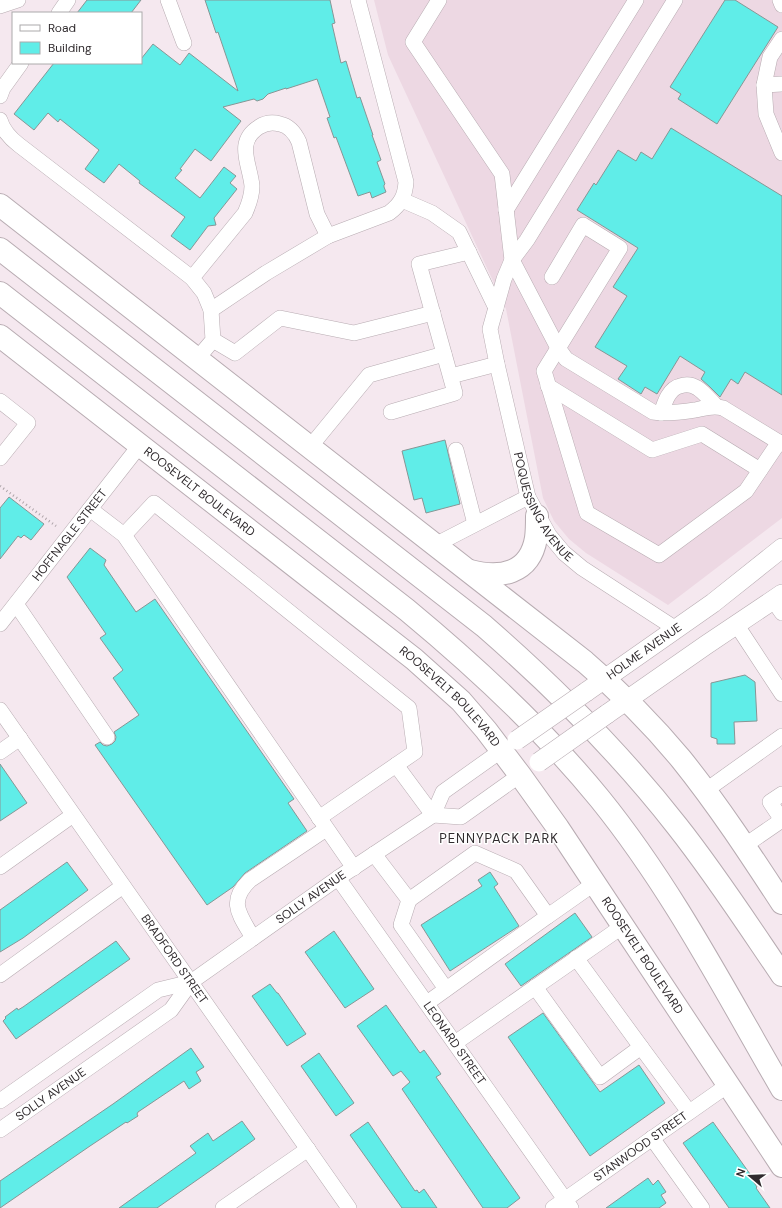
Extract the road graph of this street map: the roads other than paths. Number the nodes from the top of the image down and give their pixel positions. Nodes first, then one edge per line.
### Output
1 (18, 0) edge
2 (68, 0) edge
3 (168, 0) edge
4 (358, 0) edge
5 (439, 0) edge
6 (636, 0) edge
7 (675, 0) edge
8 (780, 0) edge
9 (782, 5) edge
10 (0, 6) edge
11 (60, 12) edge
12 (782, 39) edge
13 (184, 43) dead end
14 (20, 64) edge
15 (782, 84) edge
16 (764, 85) junction
17 (0, 96) edge
18 (0, 120) edge
19 (782, 154) edge
20 (402, 200) junction
21 (0, 205) edge
22 (506, 210) junction
23 (328, 236) junction
24 (0, 249) edge
25 (469, 252) junction
26 (512, 260) junction
27 (552, 277) dead end
28 (192, 278) junction
29 (0, 293) edge
30 (496, 308) junction
31 (211, 310) junction
32 (433, 313) junction
33 (0, 336) edge
34 (213, 340) junction
35 (558, 348) junction
36 (444, 354) junction
37 (197, 359) junction
38 (497, 364) junction
39 (450, 376) junction
40 (548, 386) junction
41 (0, 401) edge
42 (716, 406) junction
43 (392, 412) dead end
44 (661, 413) junction
45 (780, 443) edge
46 (140, 445) junction
47 (310, 447) junction
48 (456, 450) dead end
49 (0, 458) edge
50 (760, 470) junction
51 (533, 507) junction
52 (90, 509) junction
53 (475, 524) junction
54 (124, 535) junction
55 (435, 545) junction
56 (782, 548) edge
57 (469, 571) junction
58 (782, 583) edge
59 (779, 603) edge
60 (16, 604) junction
61 (743, 620) junction
62 (0, 624) edge
63 (676, 629) junction
64 (605, 679) junction
65 (782, 694) edge
66 (627, 700) junction
67 (0, 710) edge
68 (782, 736) edge
69 (107, 737) dead end
70 (20, 738) junction
71 (510, 745) junction
72 (0, 752) edge
73 (396, 765) junction
74 (520, 774) junction
75 (705, 791) junction
76 (782, 794) edge
77 (73, 815) junction
78 (433, 815) junction
79 (782, 820) edge
80 (323, 823) junction
81 (744, 846) junction
82 (374, 854) junction
83 (0, 867) edge
84 (354, 868) junction
85 (338, 878) junction
86 (595, 883) junction
87 (123, 886) junction
88 (409, 900) junction
89 (782, 903) edge
90 (548, 916) junction
91 (623, 926) junction
92 (253, 938) junction
93 (576, 958) junction
94 (0, 975) edge
95 (782, 975) edge
96 (191, 982) junction
97 (535, 987) junction
98 (446, 989) junction
99 (427, 1003) junction
100 (455, 1043) junction
101 (641, 1047) junction
102 (728, 1085) junction
103 (782, 1089) edge
104 (0, 1101) edge
105 (689, 1112) junction
106 (0, 1130) edge
107 (652, 1138) junction
108 (308, 1149) junction
109 (782, 1166) edge
110 (568, 1204) edge
111 (224, 1208) edge
112 (349, 1208) edge
113 (553, 1208) edge
114 (702, 1208) edge

1 - 10 street
2 - 11 street
3 - 13 street
4 - 20 street
5 - 22 street
6 - 22 street
7 - 26 street
8 - 9 street
12 - 16 street
14 - 17 street
15 - 16 street
16 - 19 street
18 - 28 street
20 - 23 street
20 - 25 street
21 - 37 highway
22 - 26 street
23 - 28 street
23 - 31 street
24 - 95 highway
25 - 30 street
25 - 32 street
26 - 30 street
26 - 35 street
27 - 35 street
28 - 31 street
29 - 103 highway
30 - 38 street, POQUESSING AVENUE
31 - 34 street
32 - 34 street
32 - 36 street
33 - 46 highway, ROOSEVELT BOULEVARD
34 - 37 street
35 - 40 street
35 - 44 street
36 - 39 street
36 - 47 street
37 - 47 highway
38 - 39 street
38 - 51 street, POQUESSING AVENUE
39 - 43 street
40 - 50 street
40 - 50 street
41 - 49 street
42 - 44 street
42 - 44 street
42 - 45 street
45 - 50 street
46 - 52 street, HOFFNAGLE STREET
46 - 71 highway, ROOSEVELT BOULEVARD
47 - 55 highway
48 - 53 street
51 - 53 street
51 - 57 highway
51 - 63 street, POQUESSING AVENUE
52 - 54 street
52 - 60 street, HOFFNAGLE STREET
53 - 55 street
54 - 73 street
54 - 80 street
55 - 57 highway
56 - 63 main road, HOLME AVENUE
57 - 64 highway
58 - 61 main road
59 - 61 main road
60 - 62 street, HOFFNAGLE STREET
60 - 69 street
61 - 65 street
61 - 66 main road
63 - 64 main road, HOLME AVENUE
64 - 66 highway
64 - 71 main road, HOLME AVENUE, bridge
66 - 74 main road, bridge
66 - 75 highway
67 - 70 street, BRADFORD STREET
68 - 75 street
70 - 72 street
70 - 77 street, BRADFORD STREET
71 - 74 highway, ROOSEVELT BOULEVARD
71 - 78 street
73 - 78 street
73 - 80 street
74 - 78 street
74 - 86 highway, ROOSEVELT BOULEVARD
75 - 81 highway
76 - 79 street
77 - 83 street
77 - 87 street, BRADFORD STREET
78 - 82 street, SOLLY AVENUE
79 - 81 street
80 - 84 street
80 - 92 street
81 - 89 highway
82 - 84 street, SOLLY AVENUE
82 - 88 street
84 - 85 street, SOLLY AVENUE
85 - 92 street, SOLLY AVENUE
85 - 99 street, LEONARD STREET
86 - 90 street
86 - 91 highway, ROOSEVELT BOULEVARD
87 - 94 street
87 - 96 street, BRADFORD STREET
88 - 90 street
88 - 98 street
90 - 98 street
91 - 93 street
91 - 102 highway, ROOSEVELT BOULEVARD
92 - 96 street, SOLLY AVENUE
93 - 97 street
93 - 101 street
96 - 104 street, SOLLY AVENUE
96 - 106 street, SOLLY AVENUE
96 - 108 street, BRADFORD STREET
97 - 100 street
97 - 101 street
98 - 99 street
99 - 100 street, LEONARD STREET
100 - 110 street, LEONARD STREET
101 - 105 street
102 - 105 street, STANWOOD STREET
102 - 109 highway, ROOSEVELT BOULEVARD
105 - 107 street, STANWOOD STREET
107 - 110 street, STANWOOD STREET
107 - 114 street
108 - 111 street
108 - 112 street, BRADFORD STREET
110 - 113 street, STANWOOD STREET

